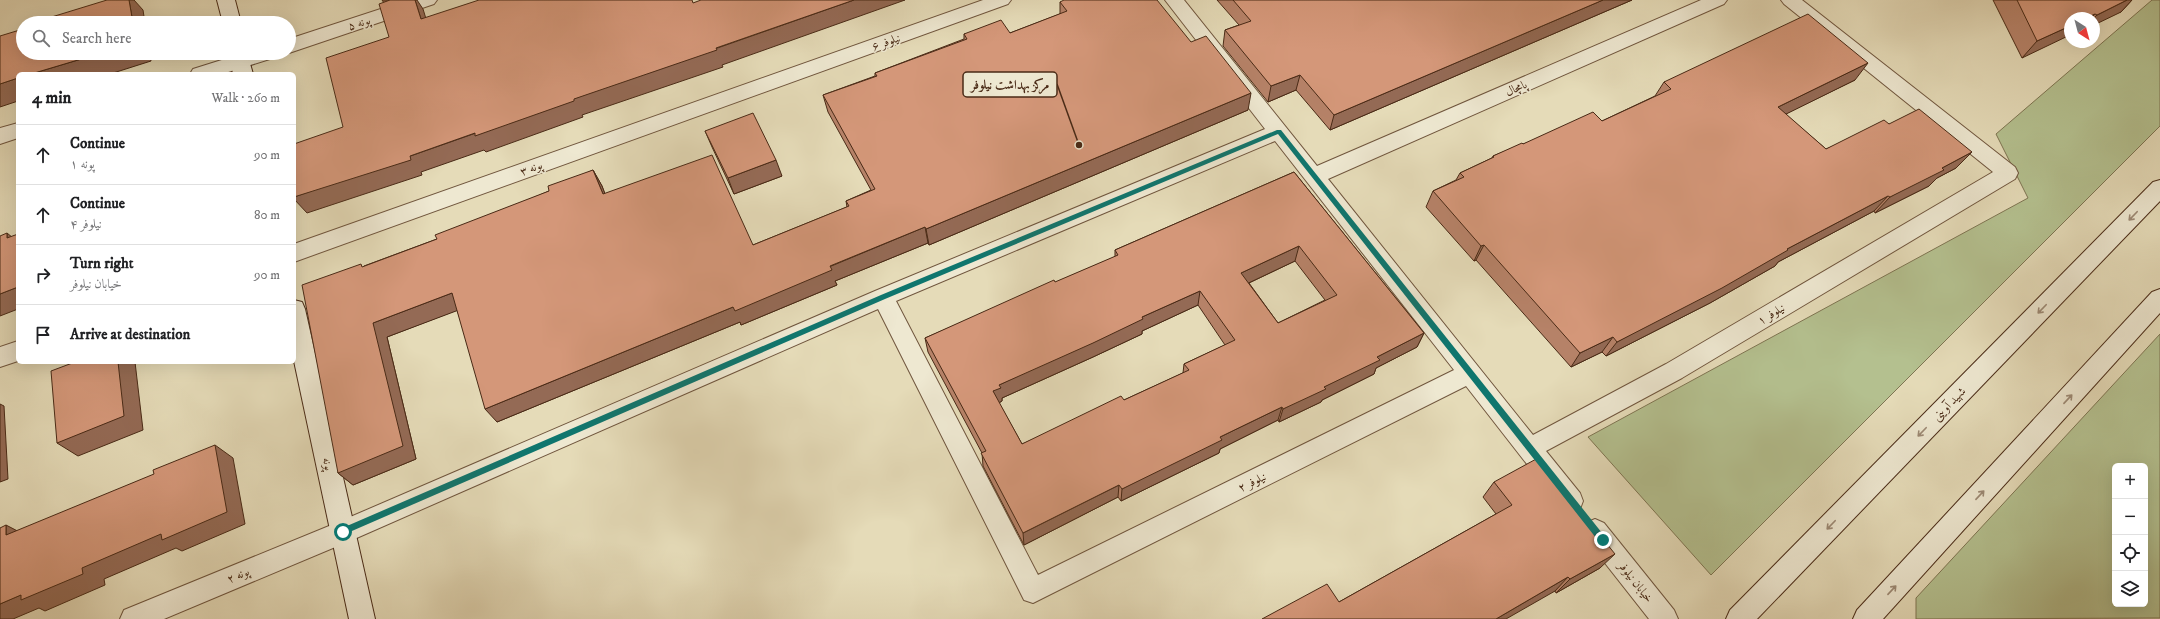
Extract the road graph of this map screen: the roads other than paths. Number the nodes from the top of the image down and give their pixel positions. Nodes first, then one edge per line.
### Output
1 (226, 0) edge
2 (428, 0) edge
3 (1002, 0) edge
4 (1174, 0) edge
5 (1718, 0) edge
6 (1790, 0) edge
7 (230, 16) edge
8 (296, 44) edge
9 (240, 63) edge
10 (207, 72) edge
11 (769, 83) joint
12 (16, 131) edge
13 (1279, 132) junction
14 (0, 136) edge
15 (1314, 176) junction
16 (2160, 188) edge
17 (296, 252) edge
18 (883, 297) junction
19 (2160, 298) edge
20 (296, 318) edge
21 (16, 352) edge
22 (0, 357) edge
23 (1470, 373) junction
24 (1530, 448) junction
25 (343, 532) junction
26 (133, 619) edge
27 (362, 619) edge
28 (1665, 619) edge
29 (1739, 619) edge
30 (1866, 619) edge

1 - 7 street
2 - 8 street, پونه ۵
3 - 11 street, نیلوفر ۶
4 - 13 street, خیابان نیلوفر
5 - 15 street, پامچال
6 - 24 street, نیلوفر ۱
9 - 10 street
11 - 17 street, پونه ۳
12 - 14 street
13 - 15 street, خیابان نیلوفر
13 - 18 street, پونه ۲
15 - 23 street, خیابان نیلوفر
16 -> 29 street, شهید آوینی
18 - 23 street, نیلوفر ۲
18 - 25 street, پونه ۲
30 -> 19 street
20 - 25 street, پونه
21 - 22 street
23 - 24 street, خیابان نیلوفر
24 - 28 street, خیابان نیلوفر
25 - 26 street, پونه ۲
25 - 27 street, پونه

